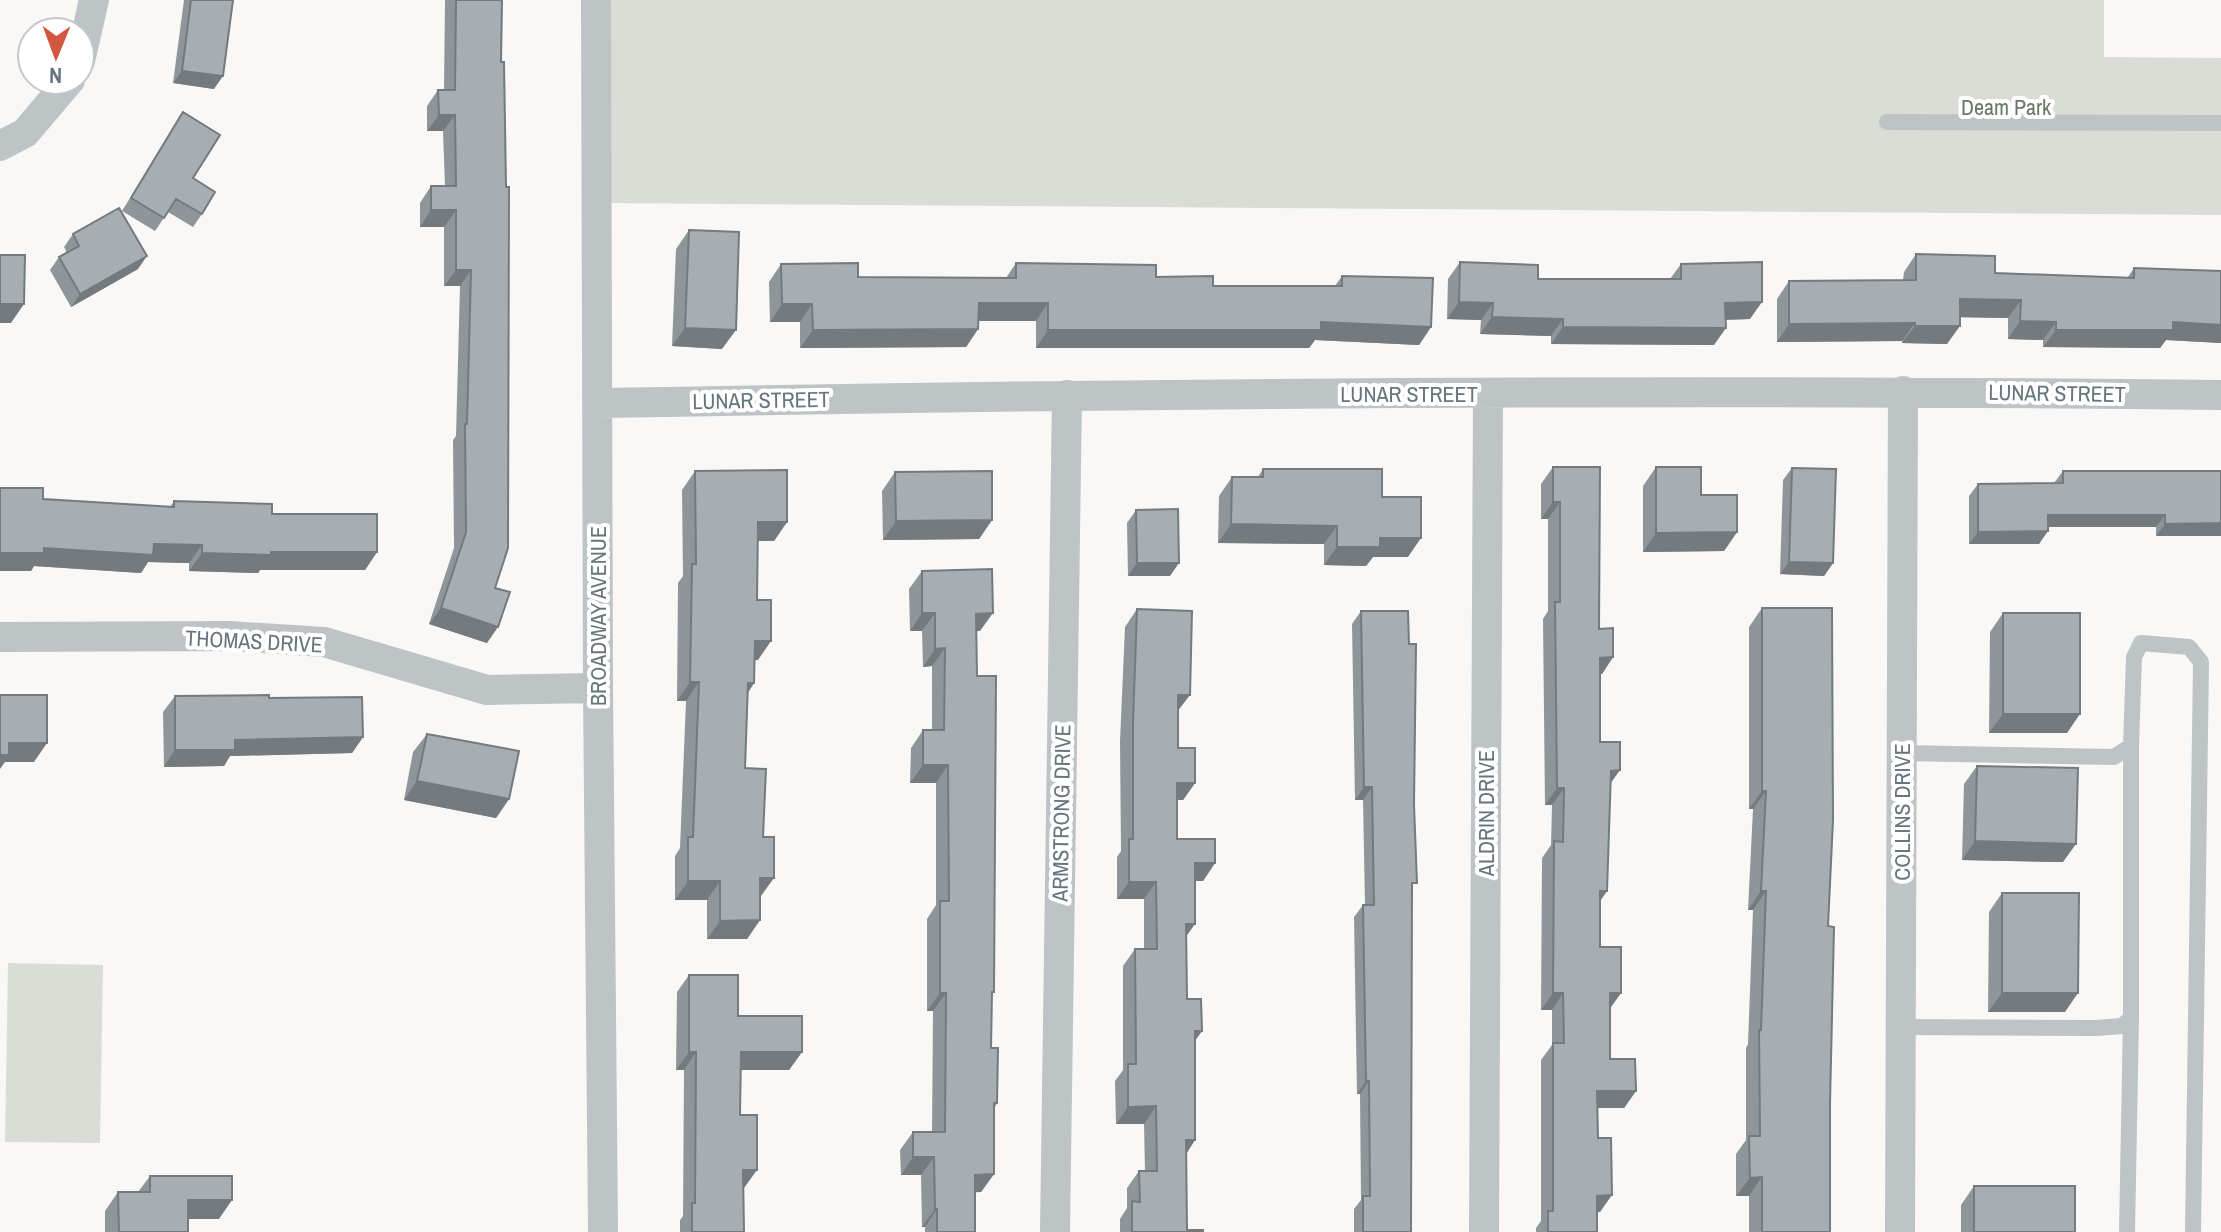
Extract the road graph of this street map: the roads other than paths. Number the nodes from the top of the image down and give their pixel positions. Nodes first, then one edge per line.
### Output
1 (596, 0) edge
2 (56, 96) edge
3 (1887, 122) dead end
4 (2221, 123) edge
5 (0, 146) edge
6 (1903, 391) junction
7 (1488, 394) junction
8 (1067, 395) junction
9 (2221, 395) edge
10 (598, 403) junction
11 (0, 637) edge
12 (598, 688) junction
13 (2131, 746) junction
14 (1902, 753) junction
15 (2131, 1018) junction
16 (1901, 1027) junction
17 (603, 1232) edge
18 (1055, 1232) edge
19 (1484, 1232) edge
20 (1900, 1232) edge
21 (2127, 1232) edge
22 (2193, 1232) edge

1 - 10 street, BROADWAY AVENUE
2 - 5 street
3 - 4 lane
6 - 7 street, LUNAR STREET
6 - 9 street, LUNAR STREET
6 - 14 street, COLLINS DRIVE
7 - 8 street, LUNAR STREET
7 - 19 street, ALDRIN DRIVE
8 - 10 street, LUNAR STREET
8 - 18 street, ARMSTRONG DRIVE
10 - 12 street, BROADWAY AVENUE
11 - 12 street, THOMAS DRIVE
12 - 17 street, BROADWAY AVENUE
13 - 14 lane
13 - 15 lane
13 - 22 lane
14 - 16 street, COLLINS DRIVE
15 - 16 lane
15 - 21 lane
16 - 20 street, COLLINS DRIVE

